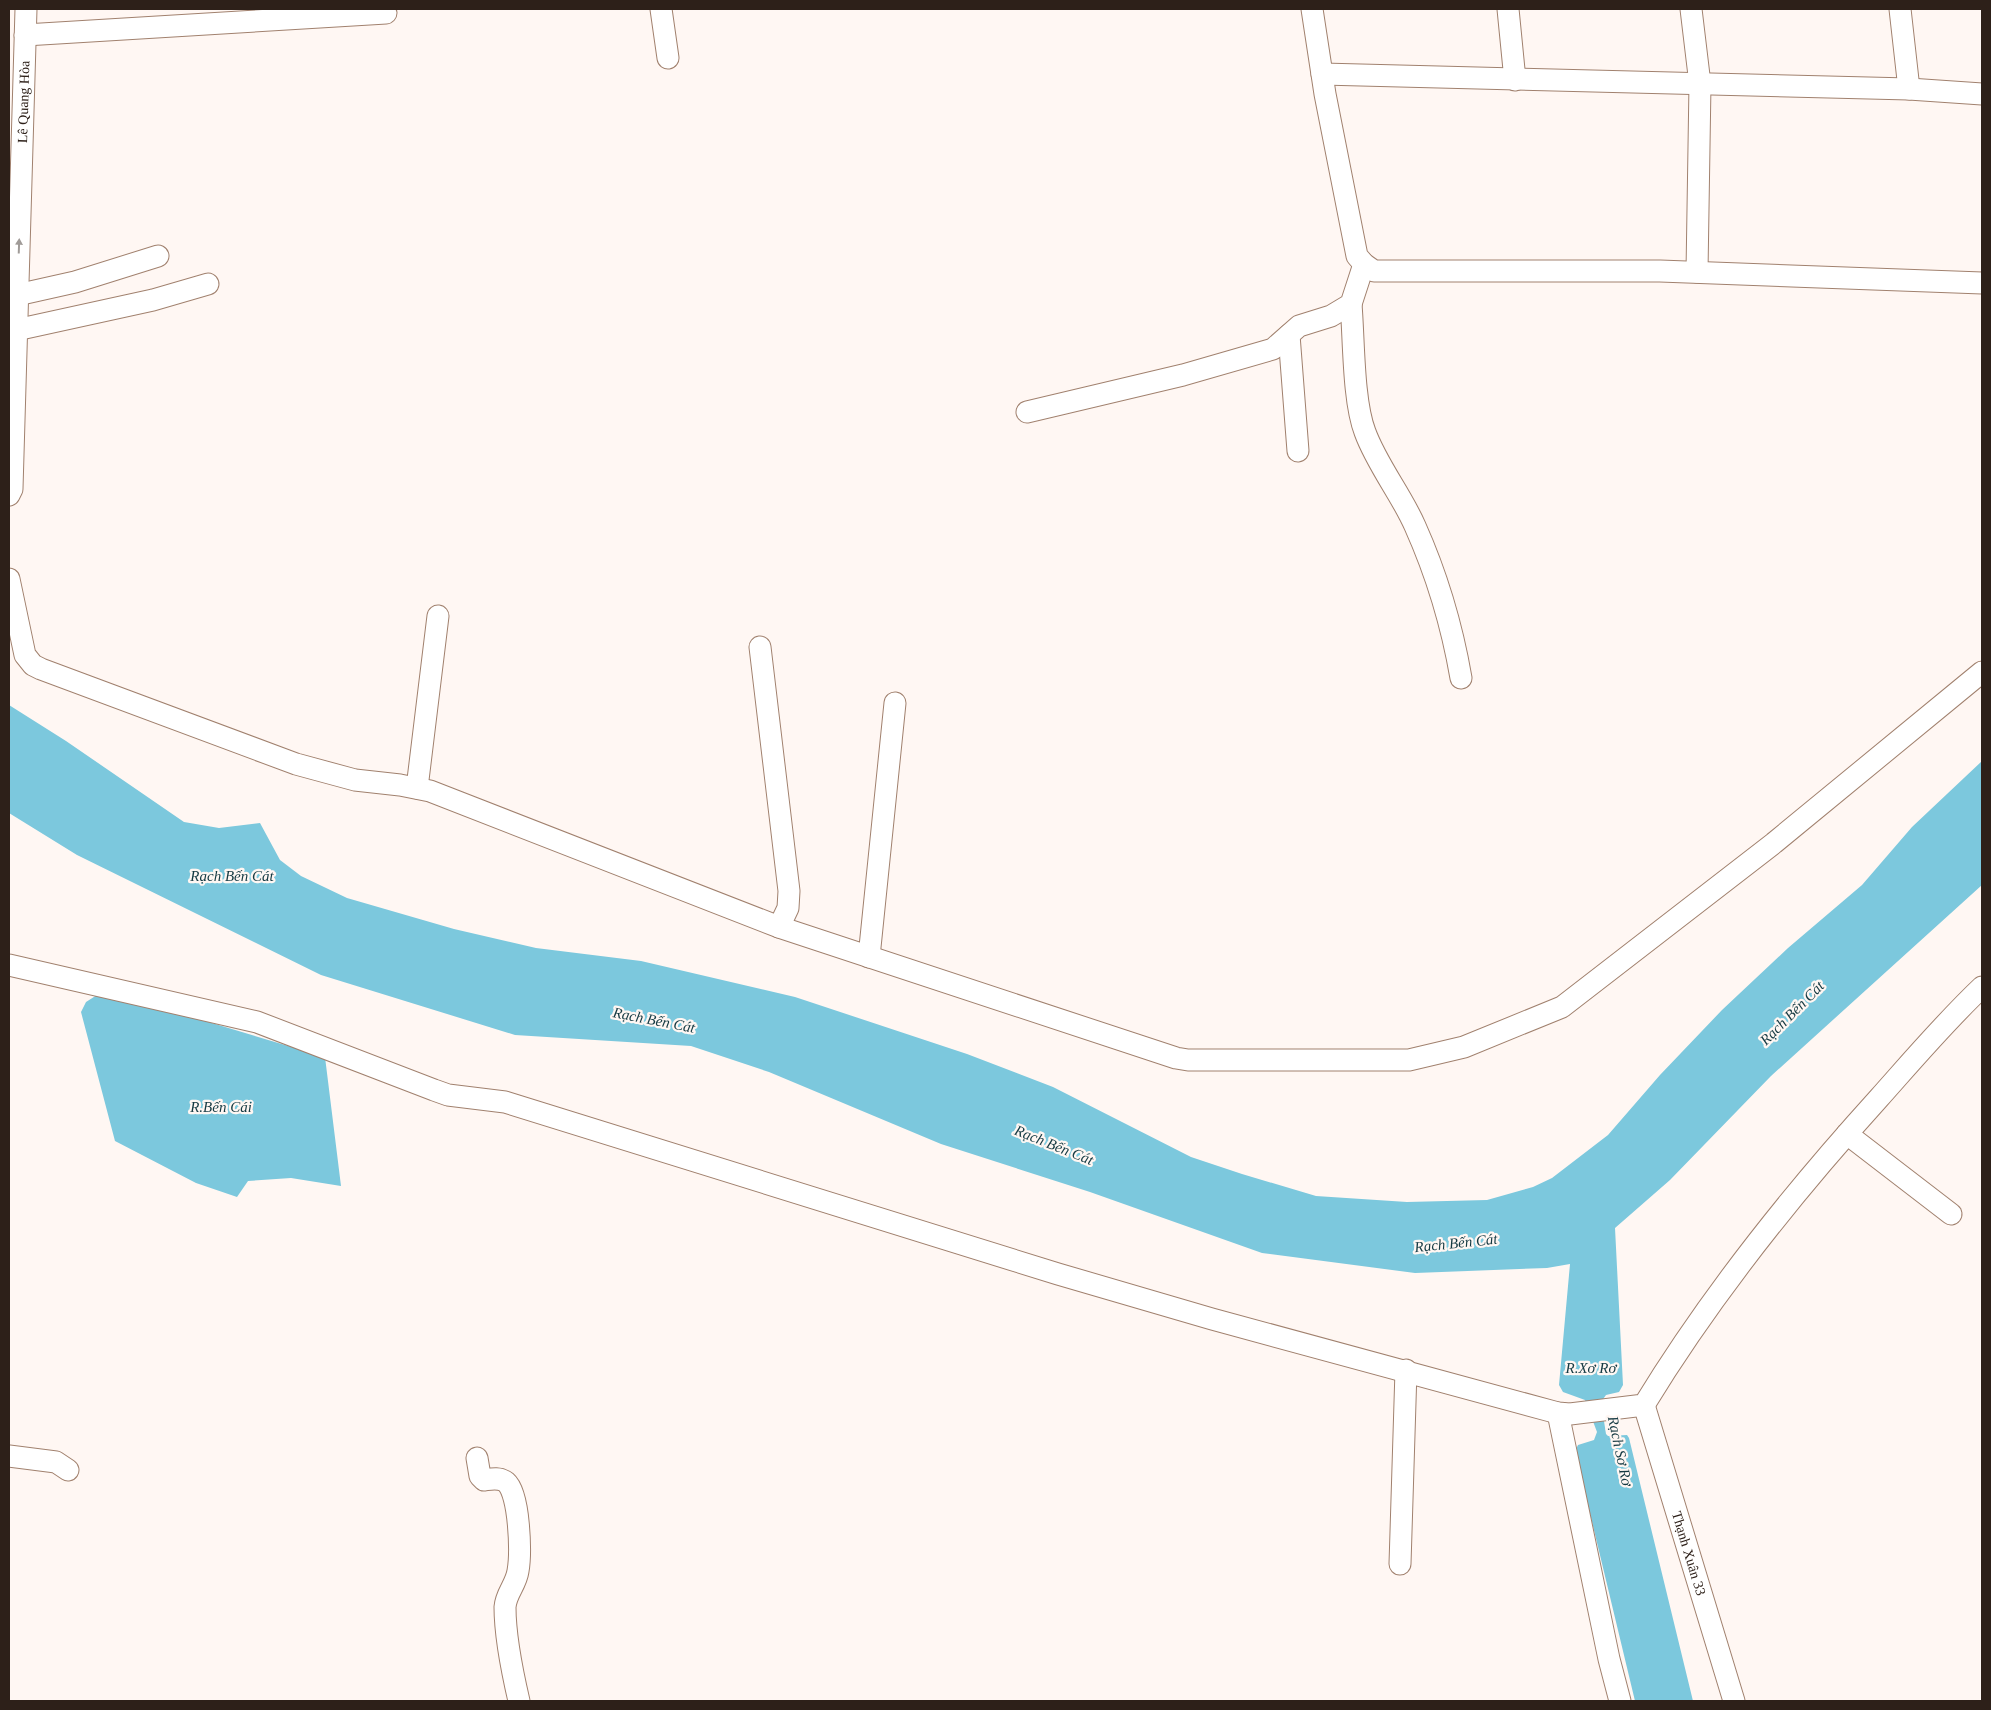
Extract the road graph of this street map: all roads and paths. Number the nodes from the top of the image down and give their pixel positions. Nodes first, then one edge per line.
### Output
1 (26, 9) edge
2 (661, 9) edge
3 (1312, 9) edge
4 (1508, 9) edge
5 (1691, 9) edge
6 (1900, 9) edge
7 (386, 13) dead end
8 (25, 35) junction
9 (668, 58) dead end
10 (1322, 74) junction
11 (1515, 80) junction
12 (1700, 84) junction
13 (1909, 89) junction
14 (1982, 94) edge
15 (158, 256) dead end
16 (1364, 264) junction
17 (1697, 272) junction
18 (1982, 283) edge
19 (208, 284) dead end
20 (17, 295) junction
21 (1351, 304) junction
22 (16, 330) junction
23 (1289, 336) junction
24 (1027, 412) dead end
25 (1298, 451) dead end
26 (9, 496) edge
27 (9, 579) edge
28 (438, 616) dead end
29 (760, 647) dead end
30 (1982, 672) edge
31 (1461, 678) dead end
32 (895, 703) dead end
33 (416, 788) junction
34 (779, 927) junction
35 (869, 956) junction
36 (9, 965) edge
37 (1982, 988) edge
38 (1847, 1134) junction
39 (1951, 1214) dead end
40 (1406, 1370) junction
41 (1641, 1405) junction
42 (1564, 1414) junction
43 (9, 1456) edge
44 (477, 1458) dead end
45 (68, 1470) dead end
46 (1400, 1564) dead end
47 (519, 1701) edge
48 (1620, 1701) edge
49 (1734, 1701) edge

1 - 8 street, Lê Quang Hòa
2 - 9 street
3 - 10 street
4 - 11 street
5 - 12 street
6 - 13 street
7 - 8 street
20 -> 8 street, Lê Quang Hòa
10 - 11 street
10 - 16 street
11 - 12 street
12 - 13 street
12 - 17 street
13 - 14 street
15 - 20 street
16 - 17 street
16 - 21 street
17 - 18 street
19 - 22 street
20 - 22 street, Lê Quang Hòa
21 - 23 street
21 - 31 street
22 - 26 street, Lê Quang Hòa
23 - 24 street
23 - 25 street
27 - 33 street
28 - 33 street
29 - 34 street
30 - 35 street
32 - 35 street
33 - 34 street
34 - 35 street
36 - 40 street
37 - 38 street
38 - 39 street
38 - 41 street
40 - 42 street
40 - 46 street
41 - 42 street
41 - 49 street, Thạnh Xuân 33
42 - 48 street
43 - 45 street
44 - 47 street

